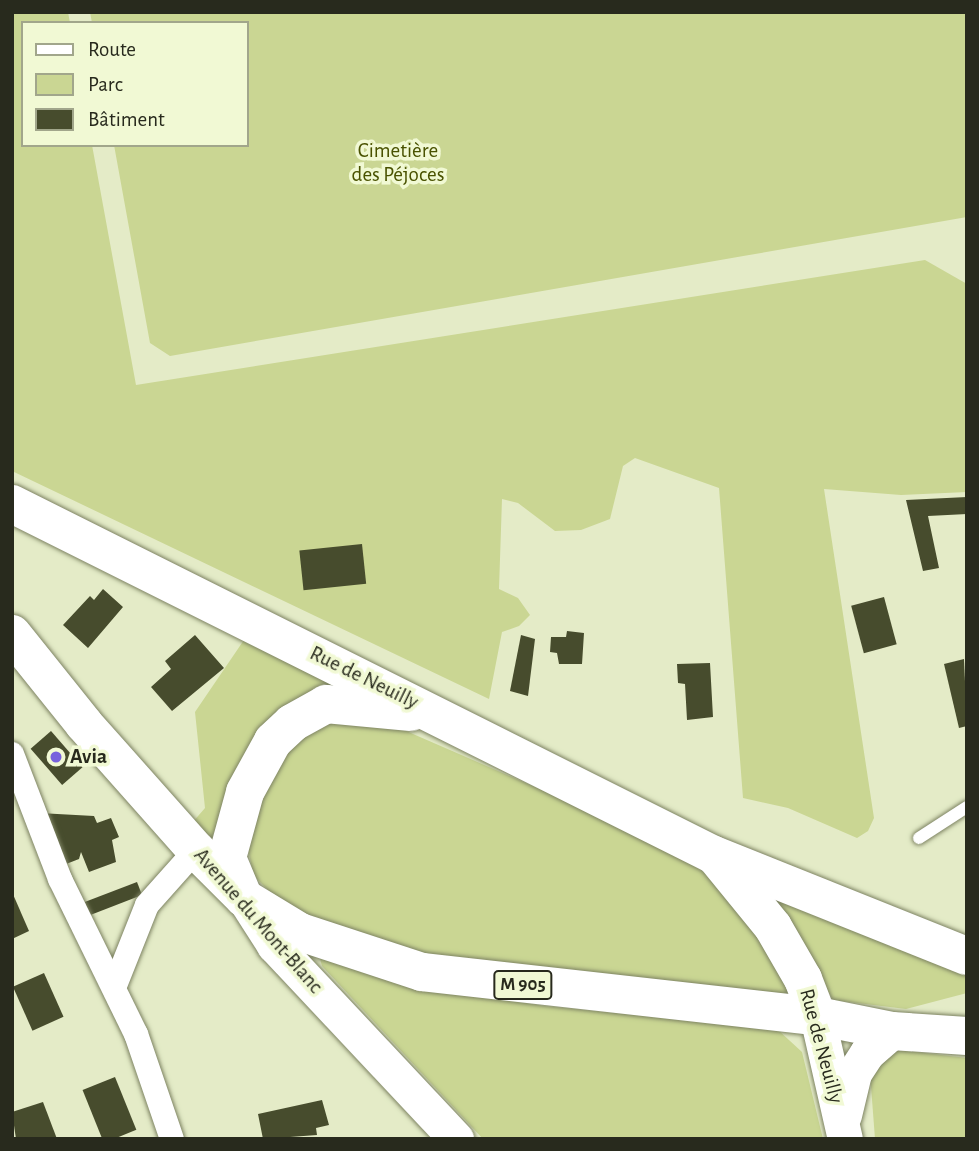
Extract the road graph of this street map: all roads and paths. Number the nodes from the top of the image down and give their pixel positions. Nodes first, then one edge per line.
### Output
1 (12, 504) edge
2 (12, 634) edge
3 (443, 717) junction
4 (12, 754) edge
5 (967, 807) edge
6 (919, 838) dead end
7 (196, 850) junction
8 (714, 855) junction
9 (244, 898) junction
10 (967, 956) edge
11 (114, 988) junction
12 (817, 1016) junction
13 (967, 1017) edge
14 (907, 1032) junction
15 (967, 1036) edge
16 (843, 1132) edge
17 (172, 1139) edge
18 (456, 1139) edge

1 - 3 main road, Rue de Neuilly
2 - 7 main road, Avenue du Mont-Blanc / M 905
3 - 8 main road, Rue de Neuilly
3 - 9 main road
4 - 11 street
5 - 6 lane
7 - 9 main road, Avenue du Mont-Blanc / M 905
7 - 11 street
8 - 10 main road, Rue de Neuilly
8 - 12 main road, Rue de Neuilly
9 - 12 main road, M 905
9 - 18 main road, Avenue du Mont-Blanc
11 - 17 street
12 - 14 main road, M 905
12 - 16 main road, Rue de Neuilly
13 - 14 main road
14 - 15 main road, M 905
14 - 16 main road

